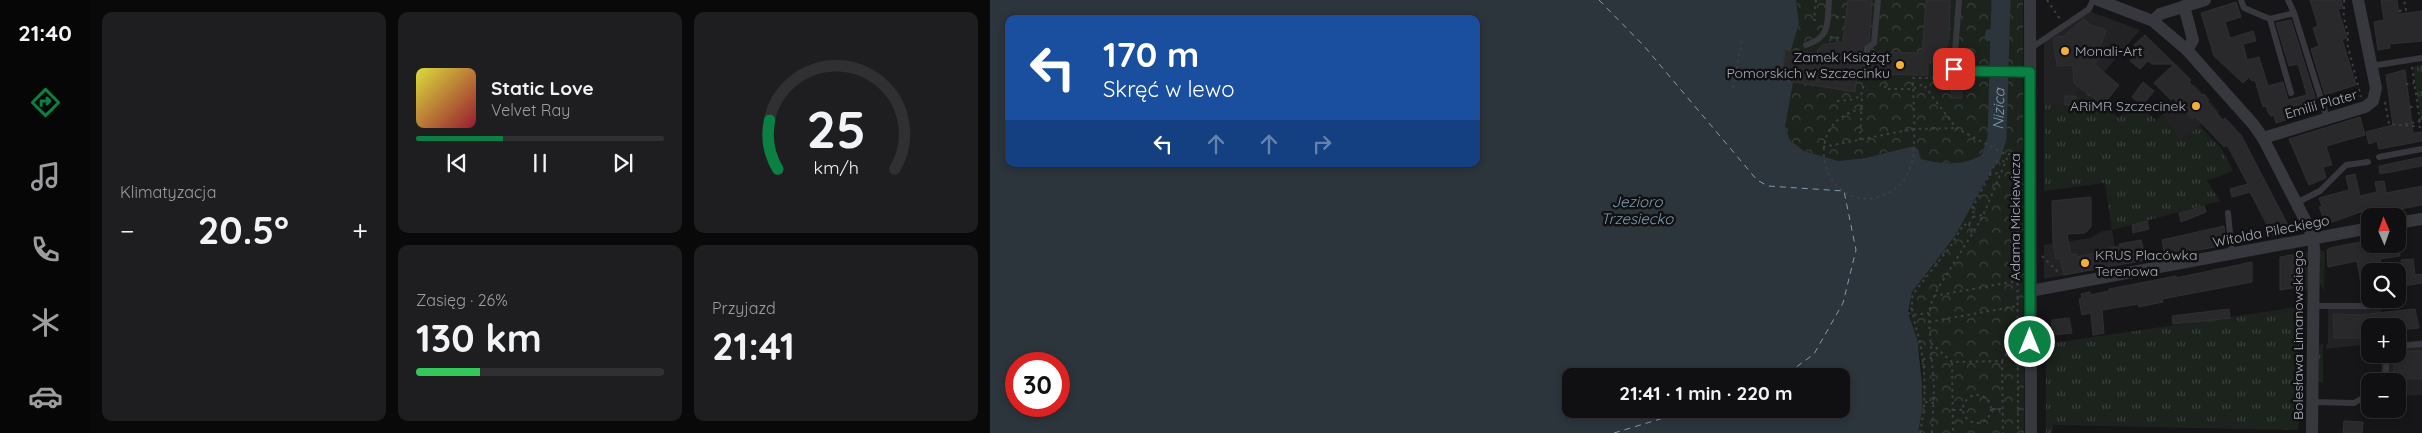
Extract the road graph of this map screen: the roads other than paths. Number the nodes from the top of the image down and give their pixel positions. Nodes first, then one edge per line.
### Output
1 (1830, 0) edge
2 (1878, 0) edge
3 (1958, 0) edge
4 (2030, 0) edge
5 (2093, 0) edge
6 (2098, 0) edge
7 (2205, 0) edge
8 (2241, 0) edge
9 (2288, 0) edge
10 (2358, 0) edge
11 (2184, 6) junction
12 (2294, 12) junction
13 (2270, 20) junction
14 (2153, 21) junction
15 (1806, 45) dead end
16 (2030, 49) junction
17 (2187, 50) junction
18 (2422, 58) edge
19 (2371, 66) junction
20 (1956, 70) junction
21 (2030, 72) junction
22 (1866, 76) road end
23 (1935, 78) road end
24 (2291, 93) dead end
25 (2327, 118) junction
26 (2263, 138) junction
27 (2422, 149) edge
28 (2379, 157) dead end
29 (2368, 162) dead end
30 (2296, 203) junction
31 (2228, 213) dead end
32 (2422, 219) edge
33 (2406, 222) edge
34 (2361, 230) edge
35 (2313, 238) junction
36 (2232, 254) junction
37 (2030, 291) junction
38 (2314, 306) junction
39 (2361, 306) edge
40 (2422, 344) edge
41 (2406, 345) edge
42 (2361, 399) edge
43 (2313, 402) junction
44 (2031, 433) edge
45 (2312, 433) edge

1 - 15 lane
2 - 22 lane
3 - 20 lane
4 - 16 street, Adama Mickiewicza
5 - 16 lane
6 - 14 street, Bolesława Limanowskiego
7 - 11 street
8 - 13 lane
9 - 12 lane
10 - 19 street, Emilii Plater
11 - 14 street
11 - 17 street
12 - 13 lane
12 - 25 lane
13 - 24 lane
14 - 17 street, Bolesława Limanowskiego
16 - 21 street, Adama Mickiewicza
17 - 26 street, Bolesława Limanowskiego
18 - 19 lane
19 - 25 street, Emilii Plater
20 - 21 lane
20 - 23 lane
21 - 37 street, Adama Mickiewicza
25 - 26 street, Emilii Plater
26 - 30 street, Bolesława Limanowskiego
27 - 28 lane
29 - 30 lane
30 - 35 street, Bolesława Limanowskiego
31 - 36 lane
32 - 33 street
34 - 35 street, Witolda Pileckiego
35 - 36 street, Witolda Pileckiego
35 - 38 street, Bolesława Limanowskiego
36 - 37 street, Witolda Pileckiego
37 - 44 street, Adama Mickiewicza
38 - 39 lane
38 - 43 street, Bolesława Limanowskiego
40 - 41 lane
42 - 43 lane
43 - 45 street, Bolesława Limanowskiego

